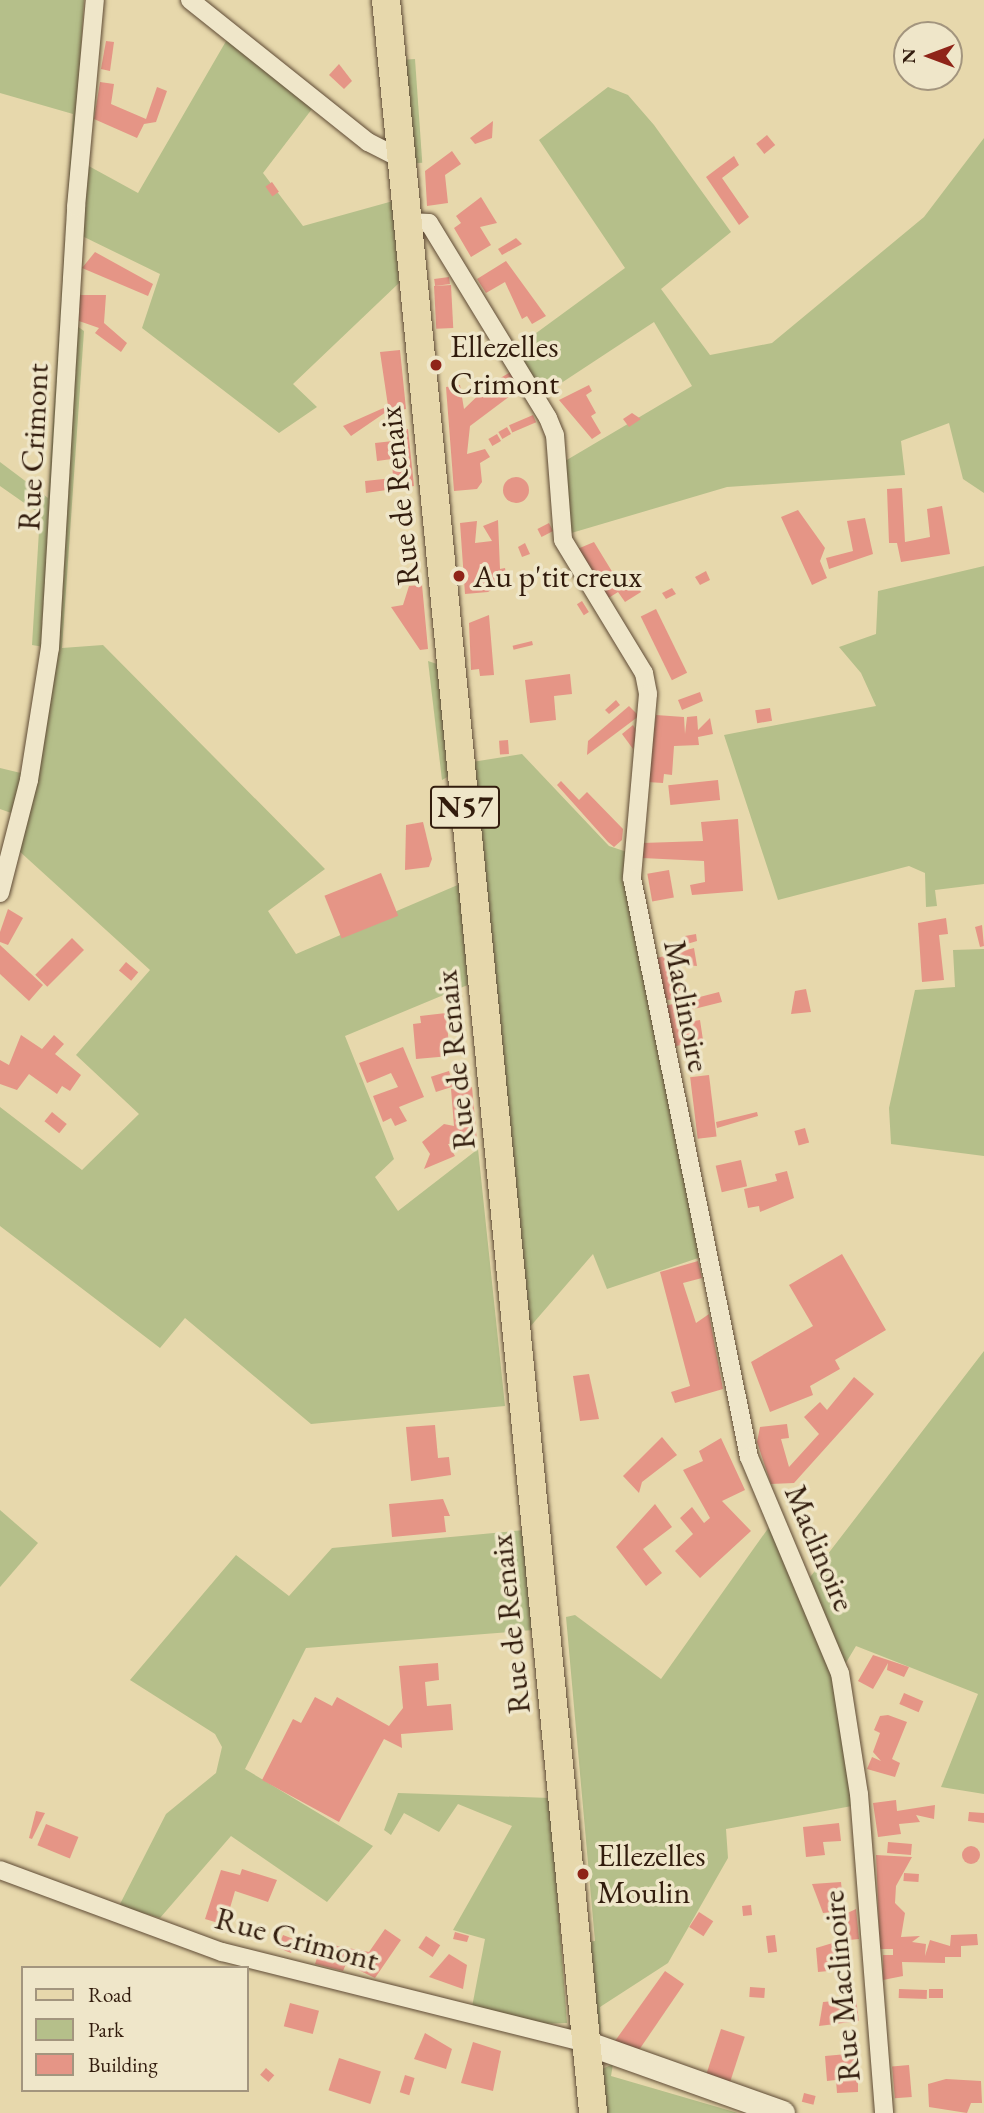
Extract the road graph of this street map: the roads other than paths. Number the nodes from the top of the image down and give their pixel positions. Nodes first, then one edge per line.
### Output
1 (95, 0) edge
2 (190, 0) edge
3 (386, 0) edge
4 (402, 159) junction
5 (408, 222) junction
6 (0, 893) edge
7 (864, 1853) joint
8 (0, 1870) edge
9 (586, 2043) junction
10 (593, 2113) edge
11 (783, 2113) edge
12 (884, 2113) edge

1 - 6 street, Rue Crimont
2 - 4 street
3 - 4 main road, Rue de Renaix / N57
4 - 5 main road, Rue de Renaix / N57
5 - 7 street, Maclinoire
5 - 9 main road, Rue de Renaix / N57
7 - 12 street, Rue Maclinoire
8 - 9 street, Rue Crimont
9 - 10 main road, Rue de Renaix / N57
9 - 11 street

